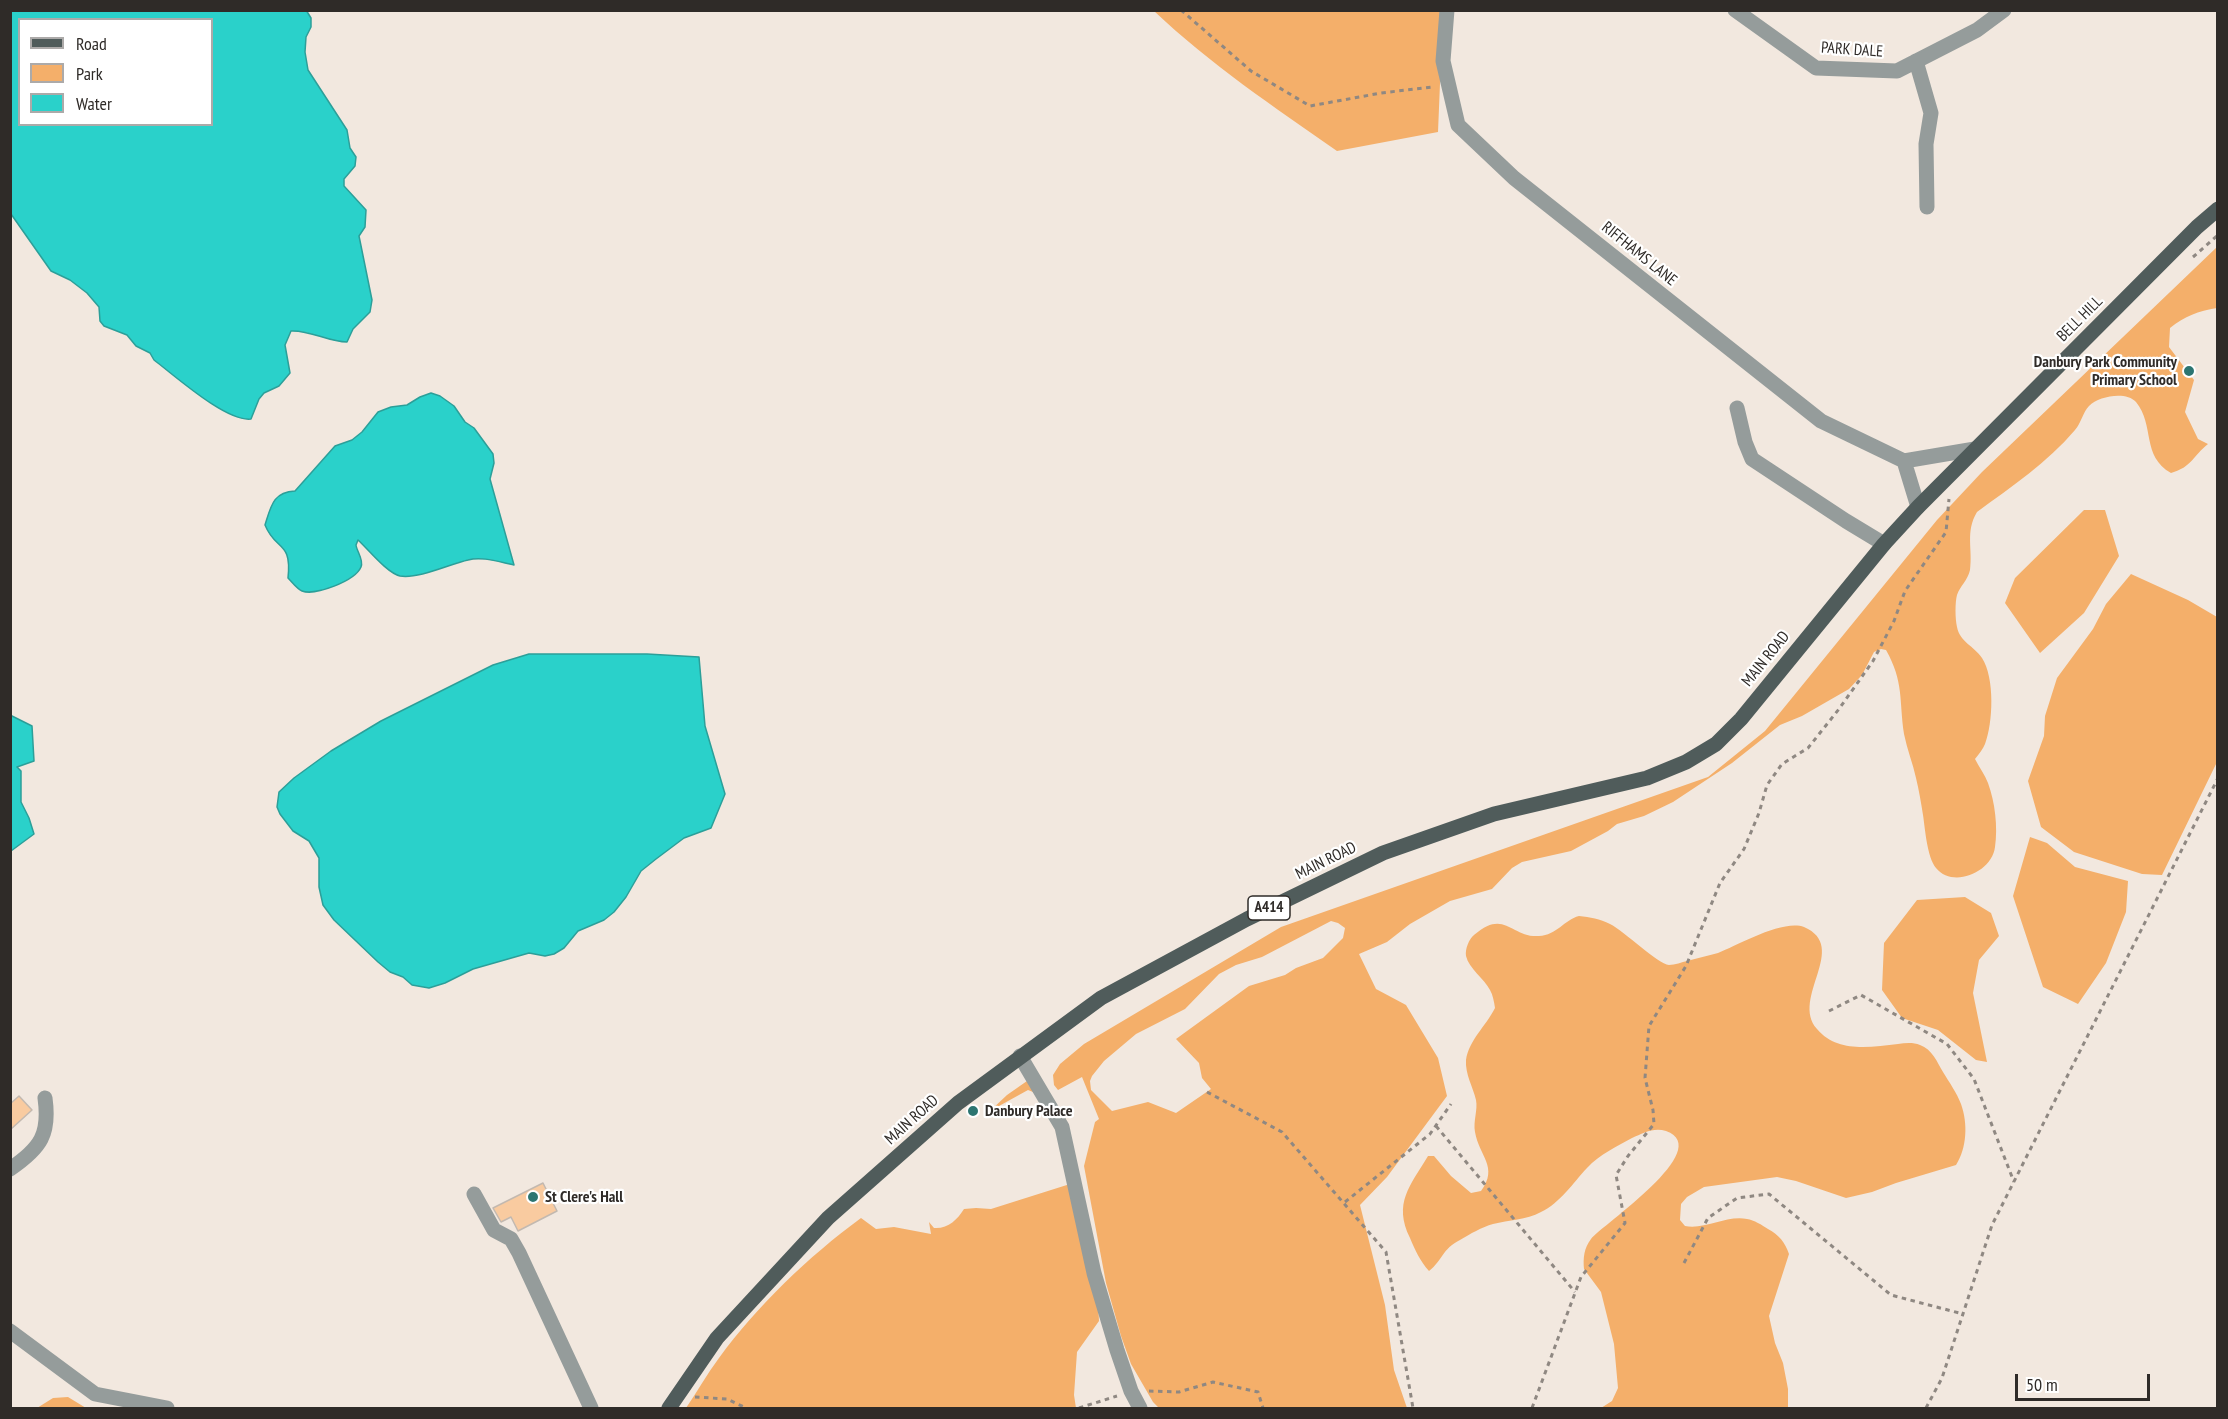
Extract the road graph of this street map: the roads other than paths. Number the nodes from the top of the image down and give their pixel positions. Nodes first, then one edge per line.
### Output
1 (1447, 10) edge
2 (1735, 10) edge
3 (2004, 10) edge
4 (1916, 61) junction
5 (1928, 207) dead end
6 (2217, 209) edge
7 (1737, 408) dead end
8 (1975, 449) junction
9 (1904, 461) junction
10 (1918, 507) junction
11 (1884, 544) junction
12 (1020, 1056) junction
13 (45, 1098) dead end
14 (10, 1169) edge
15 (474, 1194) dead end
16 (10, 1331) edge
17 (167, 1408) edge
18 (591, 1408) edge
19 (669, 1408) edge
20 (1140, 1408) edge

1 - 9 street, RIFFHAMS LANE
2 - 4 street, PARK DALE
3 - 4 street, PARK DALE
4 - 5 street
6 - 8 main road, BELL HILL / A414
7 - 11 street
8 - 9 street
8 - 10 main road, BELL HILL / A414
9 - 10 street
10 - 11 main road, MAIN ROAD / A414
11 - 12 main road, MAIN ROAD / A414
12 - 19 main road, MAIN ROAD / A414
12 - 20 street
13 - 14 street
15 - 18 street
16 - 17 street

